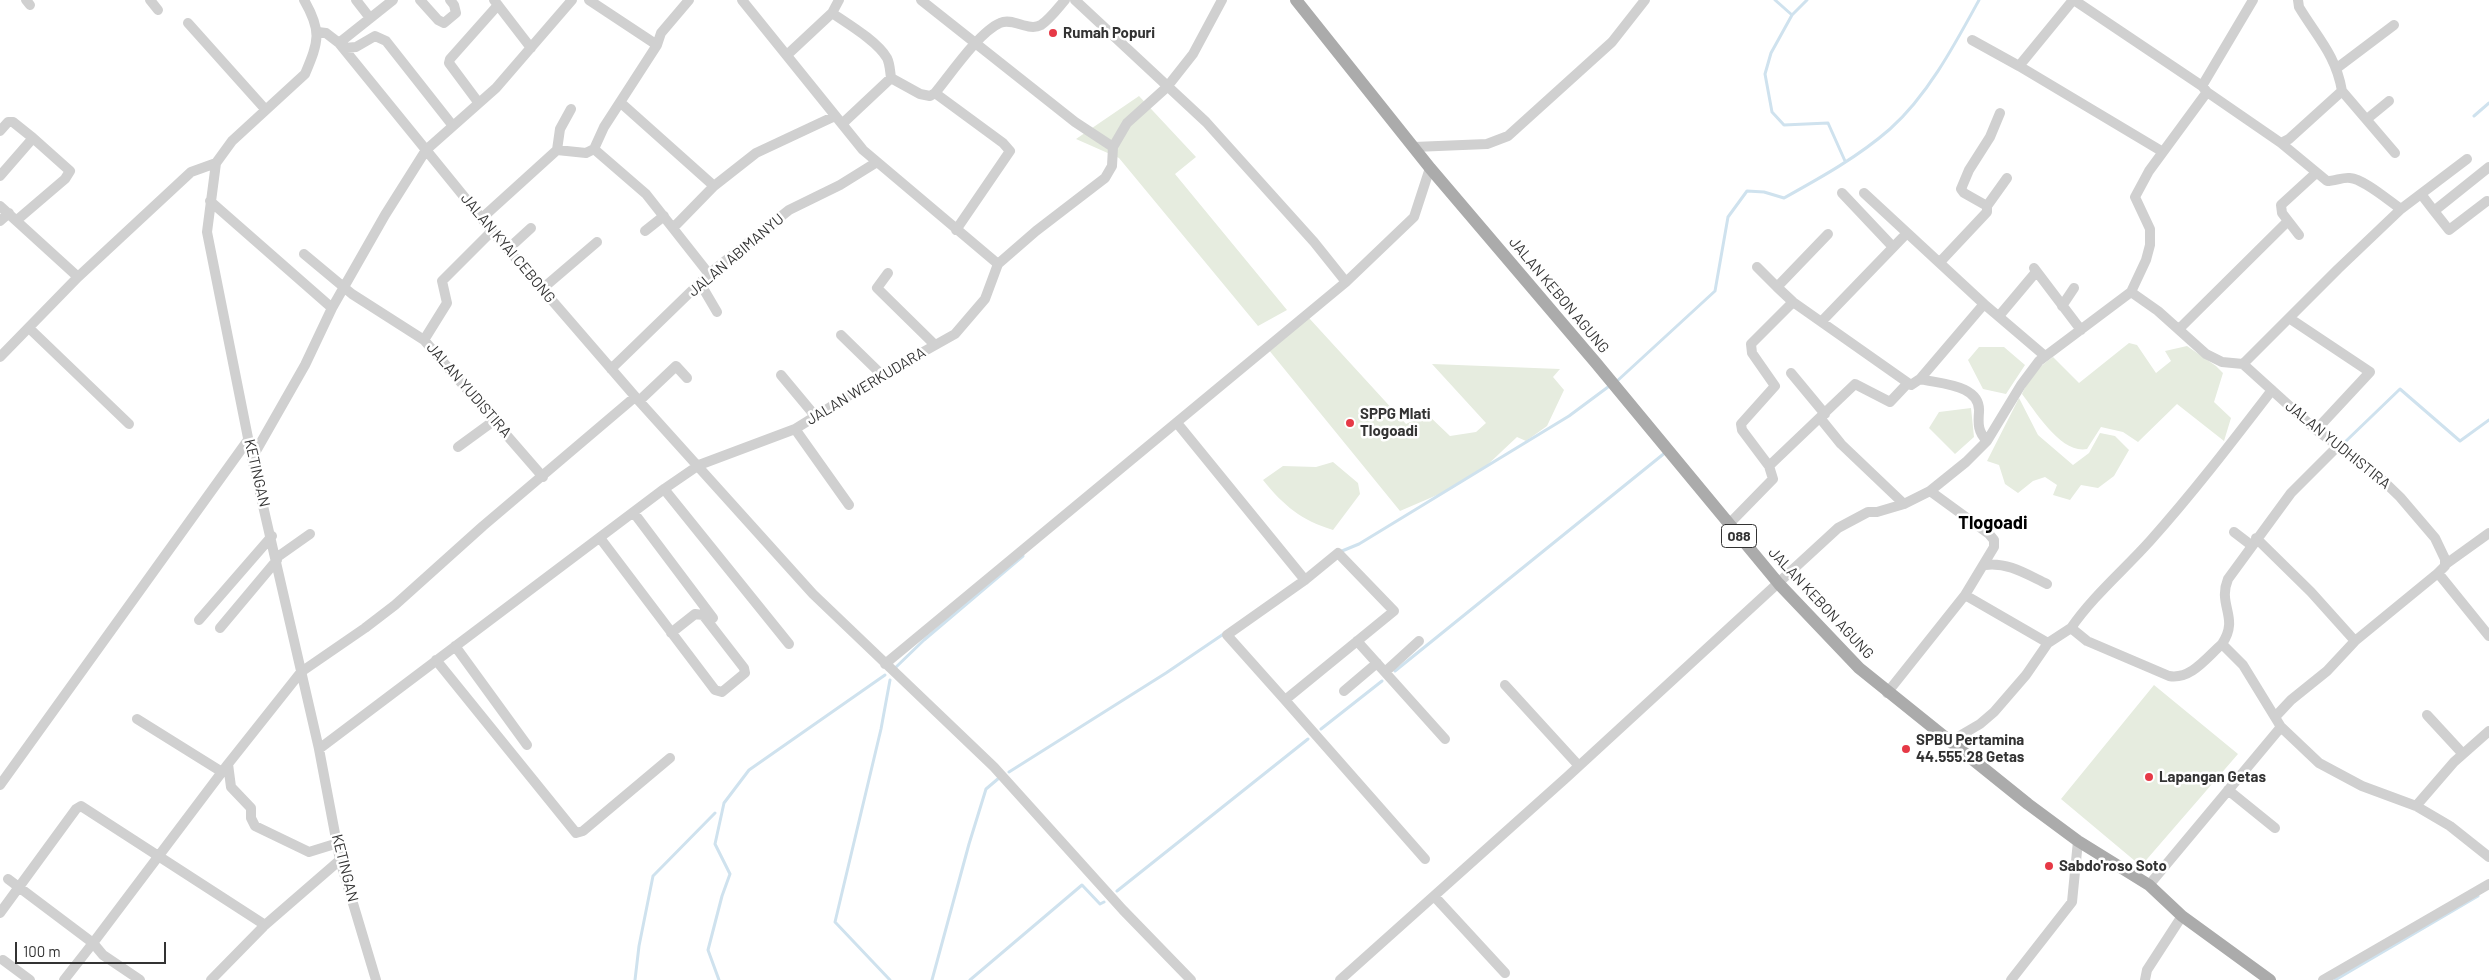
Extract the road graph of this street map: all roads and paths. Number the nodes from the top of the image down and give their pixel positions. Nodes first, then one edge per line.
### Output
1 (150, 0) edge
2 (304, 0) edge
3 (356, 0) edge
4 (392, 0) edge
5 (420, 0) edge
6 (450, 0) edge
7 (572, 0) edge
8 (588, 0) edge
9 (689, 0) edge
10 (742, 0) edge
11 (839, 0) edge
12 (921, 0) edge
13 (1065, 0) edge
14 (1075, 0) edge
15 (1222, 0) edge
16 (1296, 0) edge
17 (1646, 0) edge
18 (2073, 0) edge
19 (2252, 0) edge
20 (2298, 0) edge
21 (496, 2) edge
22 (158, 10) dead end
23 (832, 13) junction
24 (370, 18) junction
25 (188, 23) dead end
26 (2394, 25) dead end
27 (318, 32) junction
28 (1972, 40) dead end
29 (975, 44) junction
30 (657, 45) junction
31 (341, 46) junction
32 (531, 48) junction
33 (787, 55) junction
34 (2019, 66) junction
35 (2337, 68) junction
36 (891, 78) junction
37 (1167, 87) junction
38 (2204, 89) junction
39 (2342, 91) junction
40 (935, 93) junction
41 (2389, 101) dead end
42 (478, 102) junction
43 (621, 103) junction
44 (265, 109) junction
45 (571, 109) dead end
46 (2000, 113) dead end
47 (2367, 119) junction
48 (838, 120) junction
49 (453, 126) junction
50 (0, 131) edge
51 (33, 138) junction
52 (2280, 143) junction
53 (1113, 147) junction
54 (1414, 147) junction
55 (594, 148) junction
56 (426, 150) junction
57 (557, 150) junction
58 (2163, 152) junction
59 (2395, 153) dead end
60 (2467, 159) dead end
61 (877, 162) junction
62 (216, 164) junction
63 (2489, 167) edge
64 (1430, 168) junction
65 (2316, 173) junction
66 (0, 176) edge
67 (2007, 178) dead end
68 (714, 186) junction
69 (1842, 193) dead end
70 (1864, 193) dead end
71 (2421, 194) junction
72 (210, 201) junction
73 (2487, 201) dead end
74 (0, 206) edge
75 (1987, 206) junction
76 (2401, 209) junction
77 (2434, 211) junction
78 (9, 213) junction
79 (664, 216) junction
80 (482, 218) junction
81 (18, 220) junction
82 (0, 221) edge
83 (2288, 221) junction
84 (674, 227) junction
85 (531, 228) dead end
86 (956, 230) junction
87 (492, 231) junction
88 (645, 231) dead end
89 (1907, 233) junction
90 (1828, 234) dead end
91 (2299, 235) dead end
92 (597, 242) dead end
93 (1894, 247) junction
94 (508, 249) junction
95 (304, 254) dead end
96 (1940, 262) junction
97 (998, 264) junction
98 (1757, 267) dead end
99 (888, 273) dead end
100 (709, 274) junction
101 (78, 277) junction
102 (700, 282) junction
103 (1346, 282) junction
104 (1777, 286) junction
105 (344, 288) junction
106 (2074, 288) dead end
107 (542, 289) junction
108 (2131, 292) junction
109 (1793, 302) junction
110 (1984, 304) junction
111 (2062, 306) junction
112 (332, 308) junction
113 (717, 312) dead end
114 (1999, 316) junction
115 (2289, 318) junction
116 (1822, 321) junction
117 (29, 328) junction
118 (2179, 329) junction
119 (2081, 330) junction
120 (841, 335) dead end
121 (424, 340) junction
122 (935, 345) junction
123 (2045, 356) junction
124 (0, 357) edge
125 (2243, 364) junction
126 (611, 369) junction
127 (1790, 372) dead end
128 (882, 374) junction
129 (782, 376) dead end
130 (687, 378) dead end
131 (1920, 379) junction
132 (1907, 384) junction
133 (2272, 390) junction
134 (637, 399) junction
135 (1822, 416) junction
136 (816, 417) junction
137 (494, 420) junction
138 (1177, 422) junction
139 (129, 424) dead end
140 (795, 429) junction
141 (2316, 430) junction
142 (248, 440) junction
143 (1987, 441) junction
144 (2338, 446) junction
145 (458, 447) dead end
146 (252, 458) junction
147 (699, 466) junction
148 (1769, 466) junction
149 (543, 477) junction
150 (664, 489) junction
151 (1930, 490) junction
152 (1904, 504) junction
153 (849, 505) dead end
154 (634, 513) junction
155 (1729, 524) junction
156 (2234, 532) dead end
157 (2489, 533) edge
158 (310, 534) dead end
159 (272, 536) junction
160 (600, 538) junction
161 (2254, 542) junction
162 (276, 559) junction
163 (2446, 564) junction
164 (1985, 565) junction
165 (2438, 573) junction
166 (1305, 580) junction
167 (1779, 584) junction
168 (2047, 584) dead end
169 (1965, 595) junction
170 (199, 620) dead end
171 (220, 628) dead end
172 (2071, 628) junction
173 (672, 633) junction
174 (2489, 636) edge
175 (1357, 641) junction
176 (1419, 641) dead end
177 (2355, 641) junction
178 (2048, 643) junction
179 (789, 644) dead end
180 (2222, 644) junction
181 (455, 646) junction
182 (436, 660) junction
183 (1377, 663) junction
184 (885, 664) junction
185 (751, 669) dead end
186 (301, 672) junction
187 (1384, 672) junction
188 (1505, 685) dead end
189 (1344, 691) dead end
190 (1887, 693) junction
191 (1285, 700) junction
192 (2427, 715) dead end
193 (2276, 716) junction
194 (137, 719) dead end
195 (2281, 727) junction
196 (2489, 731) edge
197 (1445, 739) dead end
198 (1951, 741) junction
199 (528, 745) dead end
200 (319, 749) junction
201 (2463, 754) junction
202 (670, 758) dead end
203 (1579, 766) junction
204 (225, 768) junction
205 (0, 785) edge
206 (2228, 790) junction
207 (2416, 806) junction
208 (2275, 828) dead end
209 (2078, 841) junction
210 (338, 843) junction
211 (159, 857) junction
212 (2489, 857) edge
213 (1425, 859) dead end
214 (340, 860) junction
215 (8, 879) dead end
216 (2489, 884) edge
217 (2148, 885) junction
218 (18, 886) junction
219 (1434, 896) junction
220 (0, 913) edge
221 (2182, 916) junction
222 (264, 925) junction
223 (93, 943) junction
224 (3, 960) dead end
225 (1505, 973) dead end
226 (30, 980) edge
227 (64, 980) edge
228 (140, 980) edge
229 (211, 980) edge
230 (376, 980) edge
231 (1191, 980) edge
232 (1340, 980) edge
233 (2011, 980) edge
234 (2145, 980) edge
235 (2270, 980) edge
236 (2323, 980) edge

1 - 22 street
2 - 27 street
3 - 24 street
4 - 24 street
5 - 6 street
7 - 32 street
8 - 30 street
9 - 30 street
10 - 33 street
11 - 23 street
12 - 29 street
13 - 29 street
14 - 37 street
15 - 37 street
16 - 54 main road, JALAN KEBON AGUNG / 088
17 - 54 street
18 - 34 street
18 - 38 street
19 - 38 street
20 - 35 street
21 - 32 street
21 - 42 street
23 - 33 street
23 - 36 street
24 - 31 street
25 - 44 street
26 - 35 street
27 - 31 street, JALAN KYAI CEBONG
27 - 44 street, KETINGAN
28 - 34 street
29 - 40 street
29 - 53 street
30 - 43 street
31 - 49 street
31 - 56 street, JALAN KYAI CEBONG
32 - 42 street
33 - 48 street
34 - 58 street
35 - 39 street
36 - 40 street
36 - 48 street
37 - 53 street
37 - 103 street
38 - 52 street
38 - 58 street
39 - 47 street
39 - 52 street
40 - 86 street
41 - 47 street
42 - 49 street
43 - 55 street
43 - 68 street
44 - 62 street, KETINGAN
45 - 57 street
46 - 75 street
47 - 59 street
48 - 61 street
48 - 68 street
49 - 56 street
50 - 51 street
51 - 66 street
51 - 81 street
52 - 65 street
53 - 97 street
54 - 64 main road, JALAN KEBON AGUNG / 088
55 - 57 street
55 - 79 street
56 - 80 street, JALAN KYAI CEBONG
56 - 105 street
57 - 80 street
58 - 108 street
60 - 71 street
61 - 86 street
61 - 100 street, JALAN ABIMANYU
62 - 72 street, KETINGAN
62 - 101 street
63 - 77 street
64 - 103 street
64 - 155 main road, JALAN KEBON AGUNG / 088
65 - 76 street
65 - 83 street
67 - 75 street
68 - 84 street
69 - 93 street
70 - 89 street
71 - 76 street
71 - 77 street
72 - 112 street
72 - 142 street, KETINGAN
73 - 77 street
74 - 78 street
75 - 96 street
76 - 115 street
78 - 81 street
78 - 82 street
79 - 84 street
79 - 88 street
80 - 87 street, JALAN KYAI CEBONG
81 - 101 street
83 - 91 street
83 - 118 street
84 - 100 street
85 - 94 street
86 - 97 street
87 - 94 street, JALAN KYAI CEBONG
87 - 121 street, JALAN YUDISTIRA
89 - 93 street
89 - 96 street
90 - 104 street
92 - 107 street
93 - 116 street
94 - 107 street, JALAN KYAI CEBONG
95 - 105 street
96 - 110 street
97 - 122 street, JALAN WERKUDARA
98 - 104 street
99 - 122 street
100 - 102 street, JALAN ABIMANYU
101 - 117 street
102 - 113 street
102 - 126 street, JALAN ABIMANYU
103 - 138 street
104 - 109 street
105 - 112 street
105 - 121 street
106 - 111 street
107 - 126 street, JALAN KYAI CEBONG
108 - 118 street
108 - 119 street
109 - 116 street
109 - 148 street
110 - 114 street
110 - 131 street
111 - 114 street
111 - 119 street
112 - 146 street
114 - 123 street
115 - 125 street
115 - 141 street
116 - 132 street
117 - 124 street
117 - 139 street
118 - 125 street
119 - 123 street
120 - 128 street
121 - 137 street, JALAN YUDISTIRA
122 - 128 street, JALAN WERKUDARA
123 - 143 street
125 - 133 street, JALAN YUDHISTIRA
126 - 134 street, JALAN KYAI CEBONG
127 - 135 street
128 - 136 street, JALAN WERKUDARA
129 - 136 street
130 - 134 street
131 - 132 street
131 - 143 street
132 - 135 street
133 - 141 street, JALAN YUDHISTIRA
133 - 172 street
134 - 147 street, JALAN KYAI CEBONG
134 - 149 street
135 - 148 street
135 - 152 street
136 - 140 street, JALAN WERKUDARA
137 - 145 street
137 - 149 street, JALAN YUDISTIRA
138 - 166 street
138 - 184 street
140 - 147 street, JALAN WERKUDARA
140 - 153 street
141 - 144 street, JALAN YUDHISTIRA
142 - 146 street, KETINGAN
142 - 205 street
143 - 151 street
144 - 161 street
144 - 163 street, JALAN YUDHISTIRA
146 - 159 street, KETINGAN
147 - 150 street, JALAN WERKUDARA
147 - 184 street, JALAN KYAI CEBONG
148 - 155 street
149 - 186 street
150 - 154 street, JALAN WERKUDARA
150 - 179 street
151 - 152 street
151 - 164 street
152 - 167 street
154 - 160 street, JALAN WERKUDARA
154 - 185 street
155 - 167 main road, JALAN KEBON AGUNG / 088
156 - 161 street
157 - 163 street
158 - 162 street
159 - 162 street, KETINGAN
159 - 170 street
160 - 173 street
160 - 181 street, JALAN WERKUDARA
161 - 177 street
161 - 180 street
162 - 171 street
162 - 186 street, KETINGAN
163 - 165 street
164 - 168 street
164 - 169 street
165 - 174 street
165 - 177 street
166 - 175 street
166 - 191 street
167 - 190 main road, JALAN KEBON AGUNG / 088
167 - 203 street
169 - 178 street
169 - 190 street
172 - 178 street
172 - 180 street
173 - 173 street
175 - 183 street
175 - 191 street
176 - 187 street
177 - 193 street
178 - 198 street
180 - 193 street
181 - 182 street, JALAN WERKUDARA
181 - 199 street
182 - 200 street, JALAN WERKUDARA
182 - 202 street
183 - 187 street
183 - 189 street
184 - 231 street, JALAN KYAI CEBONG
186 - 200 street, KETINGAN
186 - 204 street
187 - 197 street
188 - 203 street
190 - 198 main road, JALAN KEBON AGUNG / 088
191 - 213 street
192 - 201 street
193 - 195 street
194 - 204 street
195 - 206 street
195 - 207 street
196 - 201 street
198 - 209 main road, JALAN KEBON AGUNG / 088
200 - 210 street, KETINGAN
201 - 207 street
203 - 219 street
204 - 210 street
204 - 211 street
206 - 208 street
206 - 217 street
207 - 212 street
209 - 217 main road, JALAN KEBON AGUNG / 088
209 - 233 street
210 - 214 street, KETINGAN
211 - 218 street
211 - 222 street
211 - 223 street
214 - 222 street
214 - 230 street, KETINGAN
215 - 218 street
216 - 236 street
217 - 221 main road, JALAN KEBON AGUNG / 088
218 - 220 street
218 - 223 street
219 - 225 street
219 - 232 street
221 - 234 street
221 - 235 main road, JALAN KEBON AGUNG / 088
222 - 229 street
223 - 227 street
223 - 228 street
224 - 226 street

